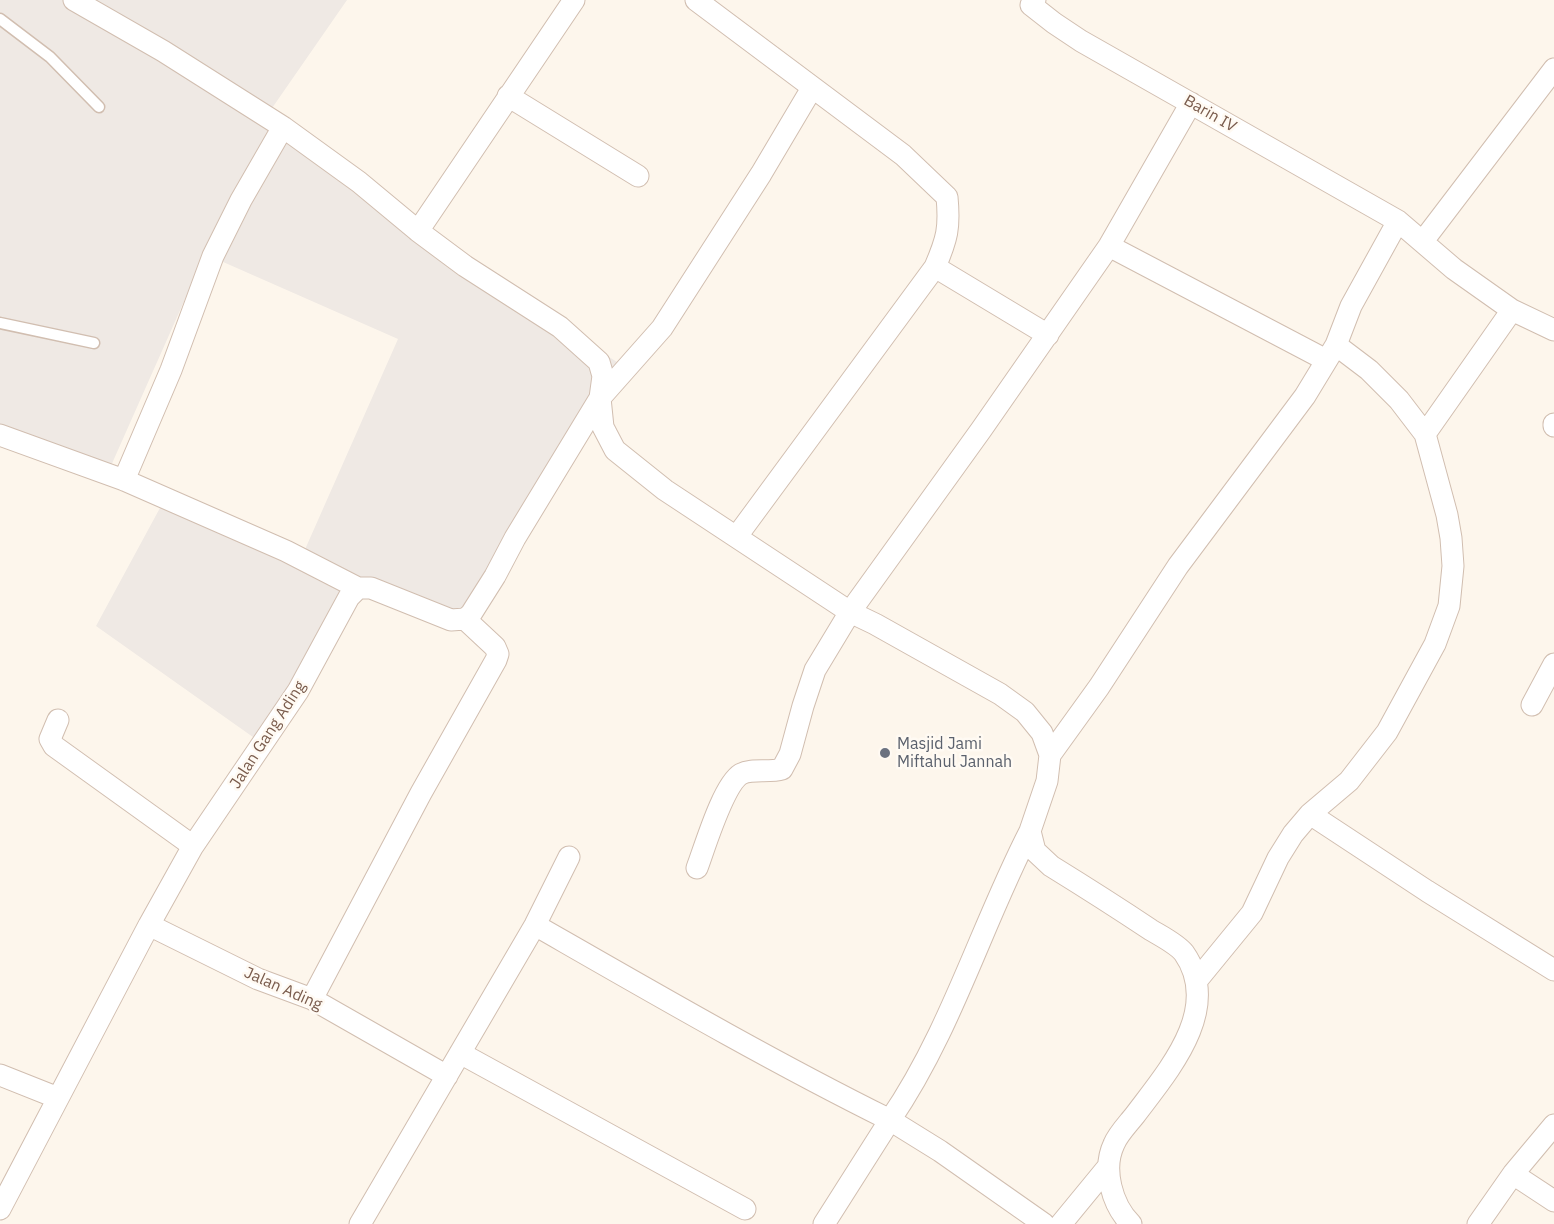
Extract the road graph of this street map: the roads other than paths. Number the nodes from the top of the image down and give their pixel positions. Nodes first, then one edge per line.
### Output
1 (74, 0) edge
2 (574, 0) edge
3 (696, 0) edge
4 (1030, 2) edge
5 (0, 19) edge
6 (1550, 82) edge
7 (812, 88) junction
8 (508, 96) junction
9 (1191, 104) junction
10 (99, 107) dead end
11 (283, 127) junction
12 (638, 176) dead end
13 (1398, 221) junction
14 (418, 231) junction
15 (1423, 241) junction
16 (1109, 246) junction
17 (935, 267) junction
18 (1512, 310) junction
19 (0, 323) edge
20 (1554, 330) edge
21 (1048, 335) junction
22 (94, 343) dead end
23 (1331, 352) junction
24 (600, 398) junction
25 (1425, 434) junction
26 (0, 435) edge
27 (124, 480) junction
28 (737, 536) junction
29 (358, 588) junction
30 (849, 612) junction
31 (465, 619) junction
32 (1554, 664) edge
33 (1532, 705) dead end
34 (57, 720) dead end
35 (1050, 755) junction
36 (1310, 814) junction
37 (1030, 831) junction
38 (193, 846) junction
39 (569, 857) dead end
40 (697, 868) dead end
41 (149, 925) junction
42 (536, 925) junction
43 (1554, 970) edge
44 (1197, 979) junction
45 (312, 999) junction
46 (460, 1053) junction
47 (0, 1075) edge
48 (447, 1076) junction
49 (58, 1098) junction
50 (890, 1120) junction
51 (1554, 1125) edge
52 (1107, 1168) junction
53 (1513, 1174) junction
54 (1554, 1201) edge
55 (0, 1209) edge
56 (745, 1209) dead end
57 (360, 1224) edge
58 (824, 1224) edge
59 (1044, 1224) edge
60 (1061, 1224) edge
61 (1131, 1224) edge
62 (1478, 1224) edge

1 - 11 street
2 - 8 street
3 - 7 street
4 - 9 street, Barin IV
5 - 10 lane
6 - 15 street
7 - 17 street
7 - 24 street
8 - 12 street
8 - 14 street
9 - 13 street, Barin IV
9 - 16 street
11 - 14 street
11 - 27 street
13 - 15 street, Barin IV
13 - 23 street
14 - 24 street
15 - 18 street, Barin IV
16 - 21 street
16 - 23 street
17 - 21 street
17 - 28 street
18 - 20 street, Barin IV
18 - 25 street
19 - 22 lane
21 - 30 street
23 - 25 street
23 - 35 street
24 - 28 street
24 - 31 street
25 - 36 street
26 - 27 street
27 - 29 street
28 - 30 street
29 - 31 street
29 - 38 street, Jalan Gang Ading
30 - 35 street
30 - 40 street
31 - 45 street
32 - 33 street
34 - 38 street
35 - 37 street
36 - 43 street
36 - 44 street
37 - 44 street
37 - 50 street
38 - 41 street, Jalan Gang Ading
39 - 42 street
41 - 45 street, Jalan Ading
41 - 49 street, Jalan Gang Ading
42 - 46 street
42 - 50 street
44 - 52 street
45 - 48 street, Jalan Ading
46 - 48 street
46 - 56 street
47 - 49 street
48 - 57 street
49 - 55 street, Jalan Gang Ading
50 - 58 street
50 - 59 street
51 - 53 street
52 - 60 street
52 - 61 street
53 - 54 street
53 - 62 street

